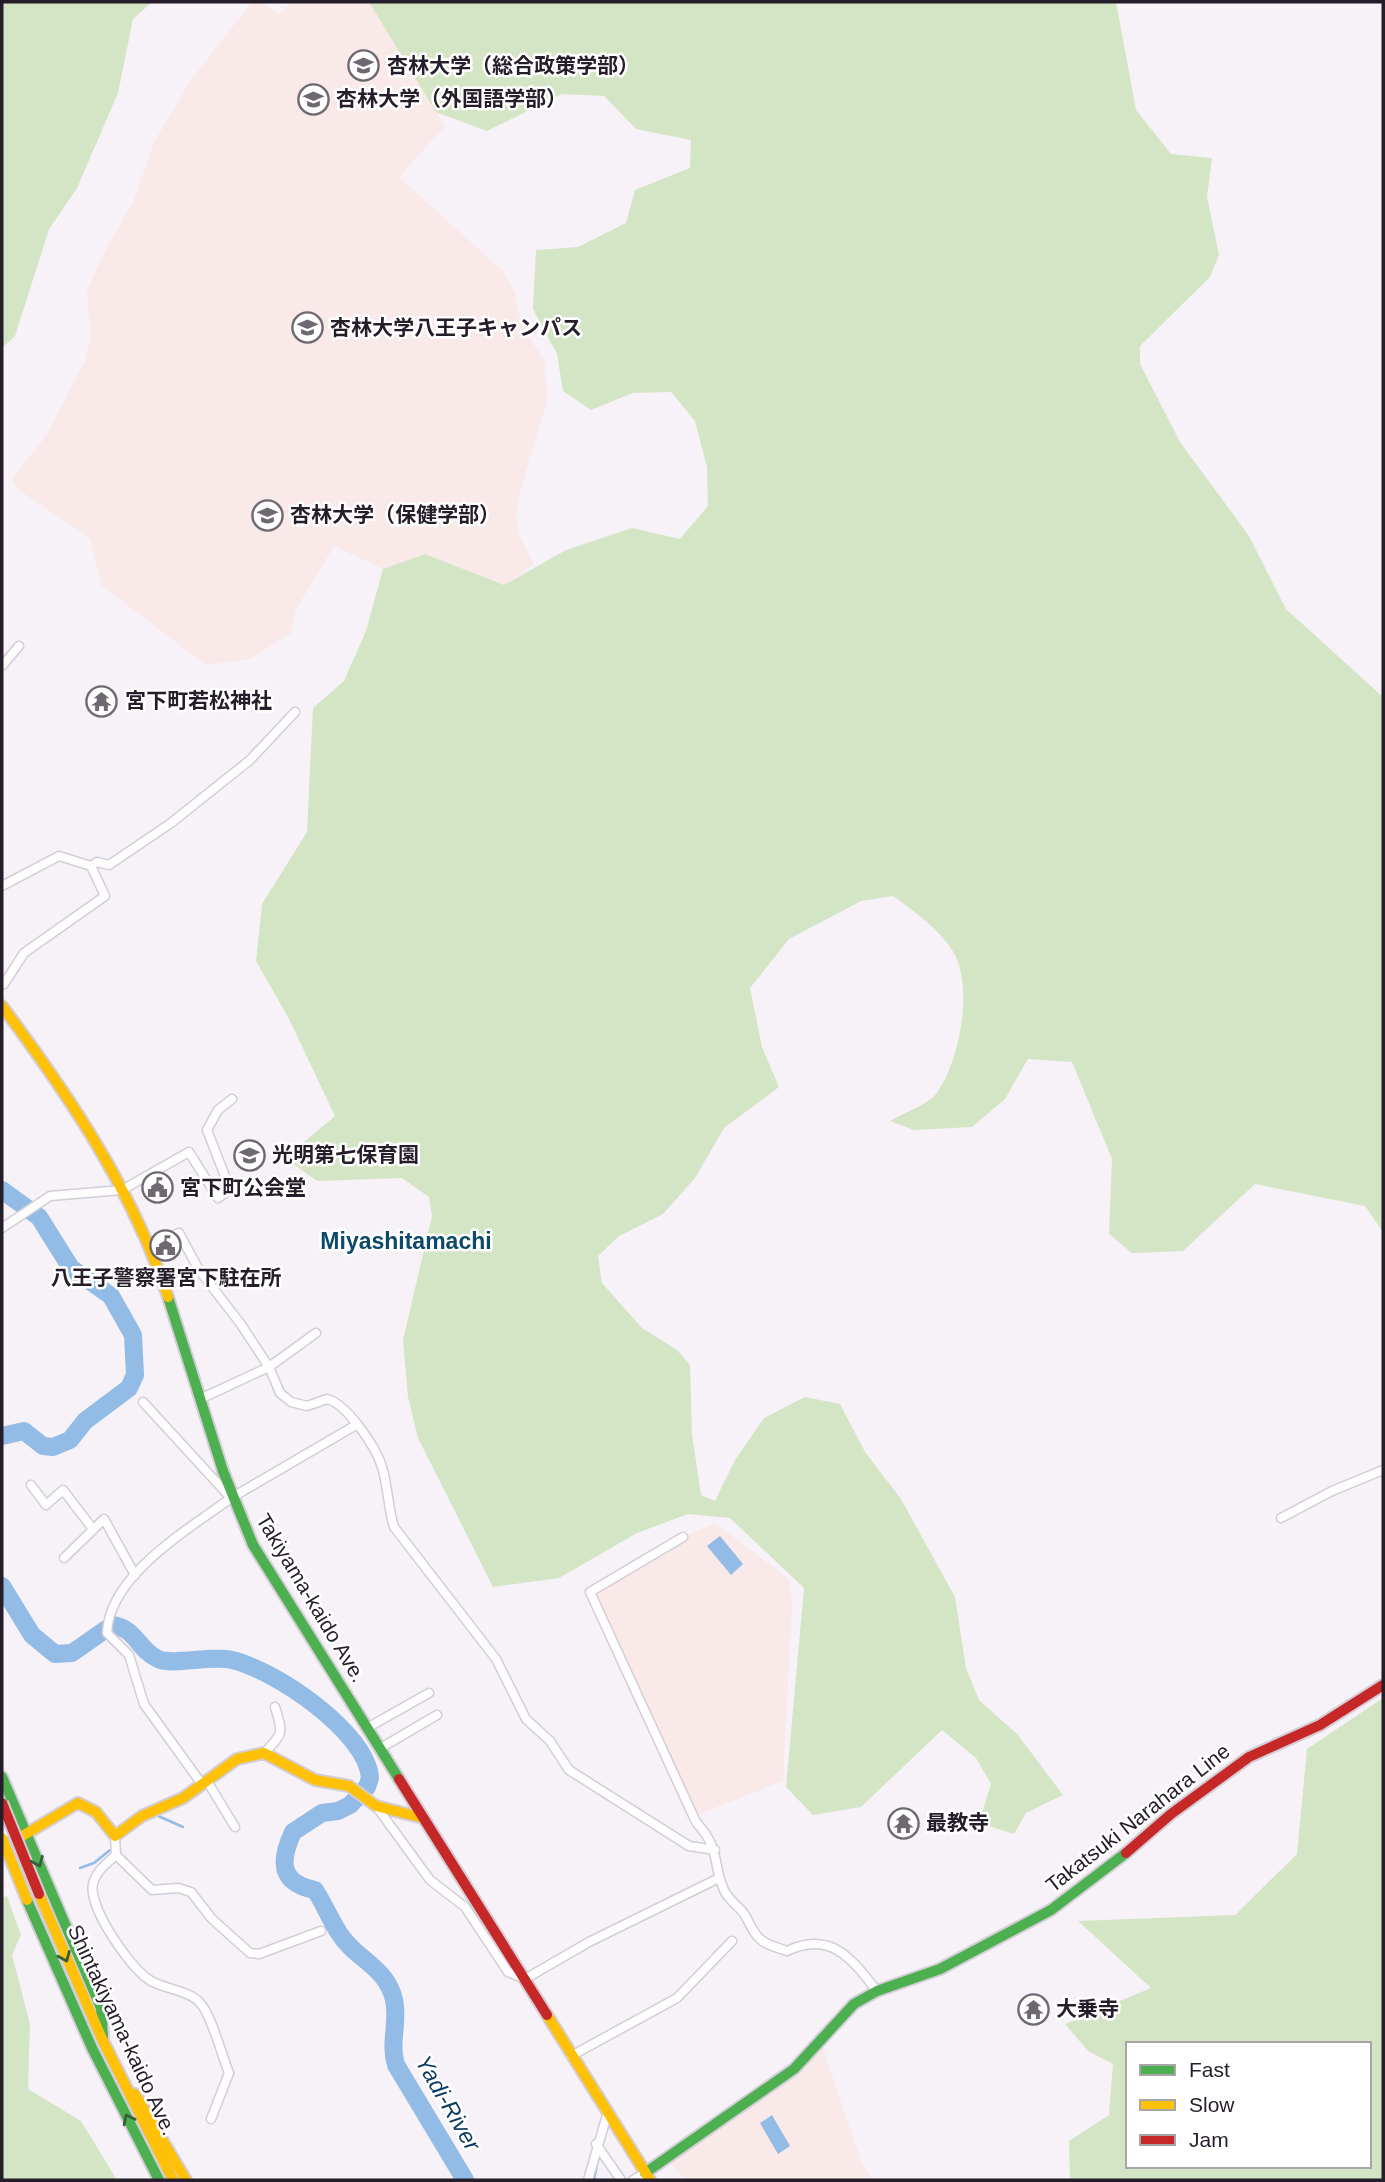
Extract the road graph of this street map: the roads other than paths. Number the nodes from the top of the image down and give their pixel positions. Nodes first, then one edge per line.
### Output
1 (19, 646) dead end
2 (2, 666) edge
3 (295, 712) dead end
4 (92, 866) junction
5 (2, 886) edge
6 (3, 985) edge
7 (2, 1006) edge
8 (232, 1099) dead end
9 (122, 1190) junction
10 (2, 1228) edge
11 (149, 1245) junction
12 (316, 1333) dead end
13 (269, 1367) junction
14 (200, 1399) junction
15 (143, 1402) dead end
16 (356, 1425) junction
17 (1383, 1470) edge
18 (31, 1485) dead end
19 (231, 1498) junction
20 (1281, 1518) dead end
21 (93, 1529) junction
22 (683, 1537) dead end
23 (64, 1558) dead end
24 (135, 1575) junction
25 (1383, 1685) edge
26 (429, 1693) dead end
27 (275, 1707) dead end
28 (437, 1715) dead end
29 (367, 1728) junction
30 (379, 1749) junction
31 (260, 1753) junction
32 (2, 1777) edge
33 (204, 1782) junction
34 (2, 1803) edge
35 (376, 1806) junction
36 (423, 1818) junction
37 (235, 1828) dead end
38 (25, 1833) junction
39 (115, 1836) junction
40 (2, 1838) edge
41 (2, 1848) edge
42 (715, 1850) junction
43 (116, 1855) junction
44 (719, 1878) junction
45 (321, 1931) dead end
46 (732, 1941) dead end
47 (524, 1979) junction
48 (877, 1991) junction
49 (103, 2041) junction
50 (571, 2056) junction
51 (118, 2072) junction
52 (607, 2115) junction
53 (211, 2119) dead end
54 (596, 2144) junction
55 (648, 2177) edge
56 (159, 2180) edge
57 (173, 2180) edge
58 (186, 2180) edge
59 (588, 2180) edge
60 (621, 2180) edge
61 (633, 2180) edge

1 - 2 street
3 - 4 street
4 - 5 street
4 - 6 street
7 - 9 main road, Takiyama-kaido Ave.
8 - 9 street
9 - 10 street
9 - 11 main road, Takiyama-kaido Ave.
11 - 13 street
11 - 14 main road, Takiyama-kaido Ave.
12 - 13 street
13 - 14 street
13 - 16 street
14 - 19 main road, Takiyama-kaido Ave.
15 - 19 street
16 - 19 street
16 - 42 street
17 - 20 street
18 - 21 street
19 - 24 street
19 - 29 main road, Takiyama-kaido Ave.
21 - 23 street
21 - 24 street
22 - 42 street
24 - 33 street
25 - 48 main road, Takatsuki Narahara Line
26 - 29 street
27 - 31 street
28 - 30 street
29 - 30 main road, Takiyama-kaido Ave.
30 - 36 main road, Takiyama-kaido Ave.
31 - 33 main road
31 - 35 main road
32 - 38 main road
33 - 37 street
33 - 39 main road
34 -> 49 main road, Shintakiyama-kaido Ave., bridge
35 - 36 main road
35 - 47 street
36 - 47 main road, Takiyama-kaido Ave.
38 - 39 main road
38 - 41 main road
38 -> 49 main road
39 - 43 street
56 -> 40 main road, Shintakiyama-kaido Ave., bridge
42 - 44 street
43 - 45 street
43 - 53 street
44 - 47 street
44 - 48 street
46 - 50 street
47 - 50 main road, Takiyama-kaido Ave.
48 - 55 main road, Takatsuki Narahara Line
49 - 51 main road, Shintakiyama-kaido Ave.
50 - 52 main road, Takiyama-kaido Ave.
51 - 57 main road, Shintakiyama-kaido Ave.
51 - 58 main road
52 - 54 street
52 - 55 main road, Takiyama-kaido Ave.
54 - 59 street
54 - 60 street
55 - 61 street

